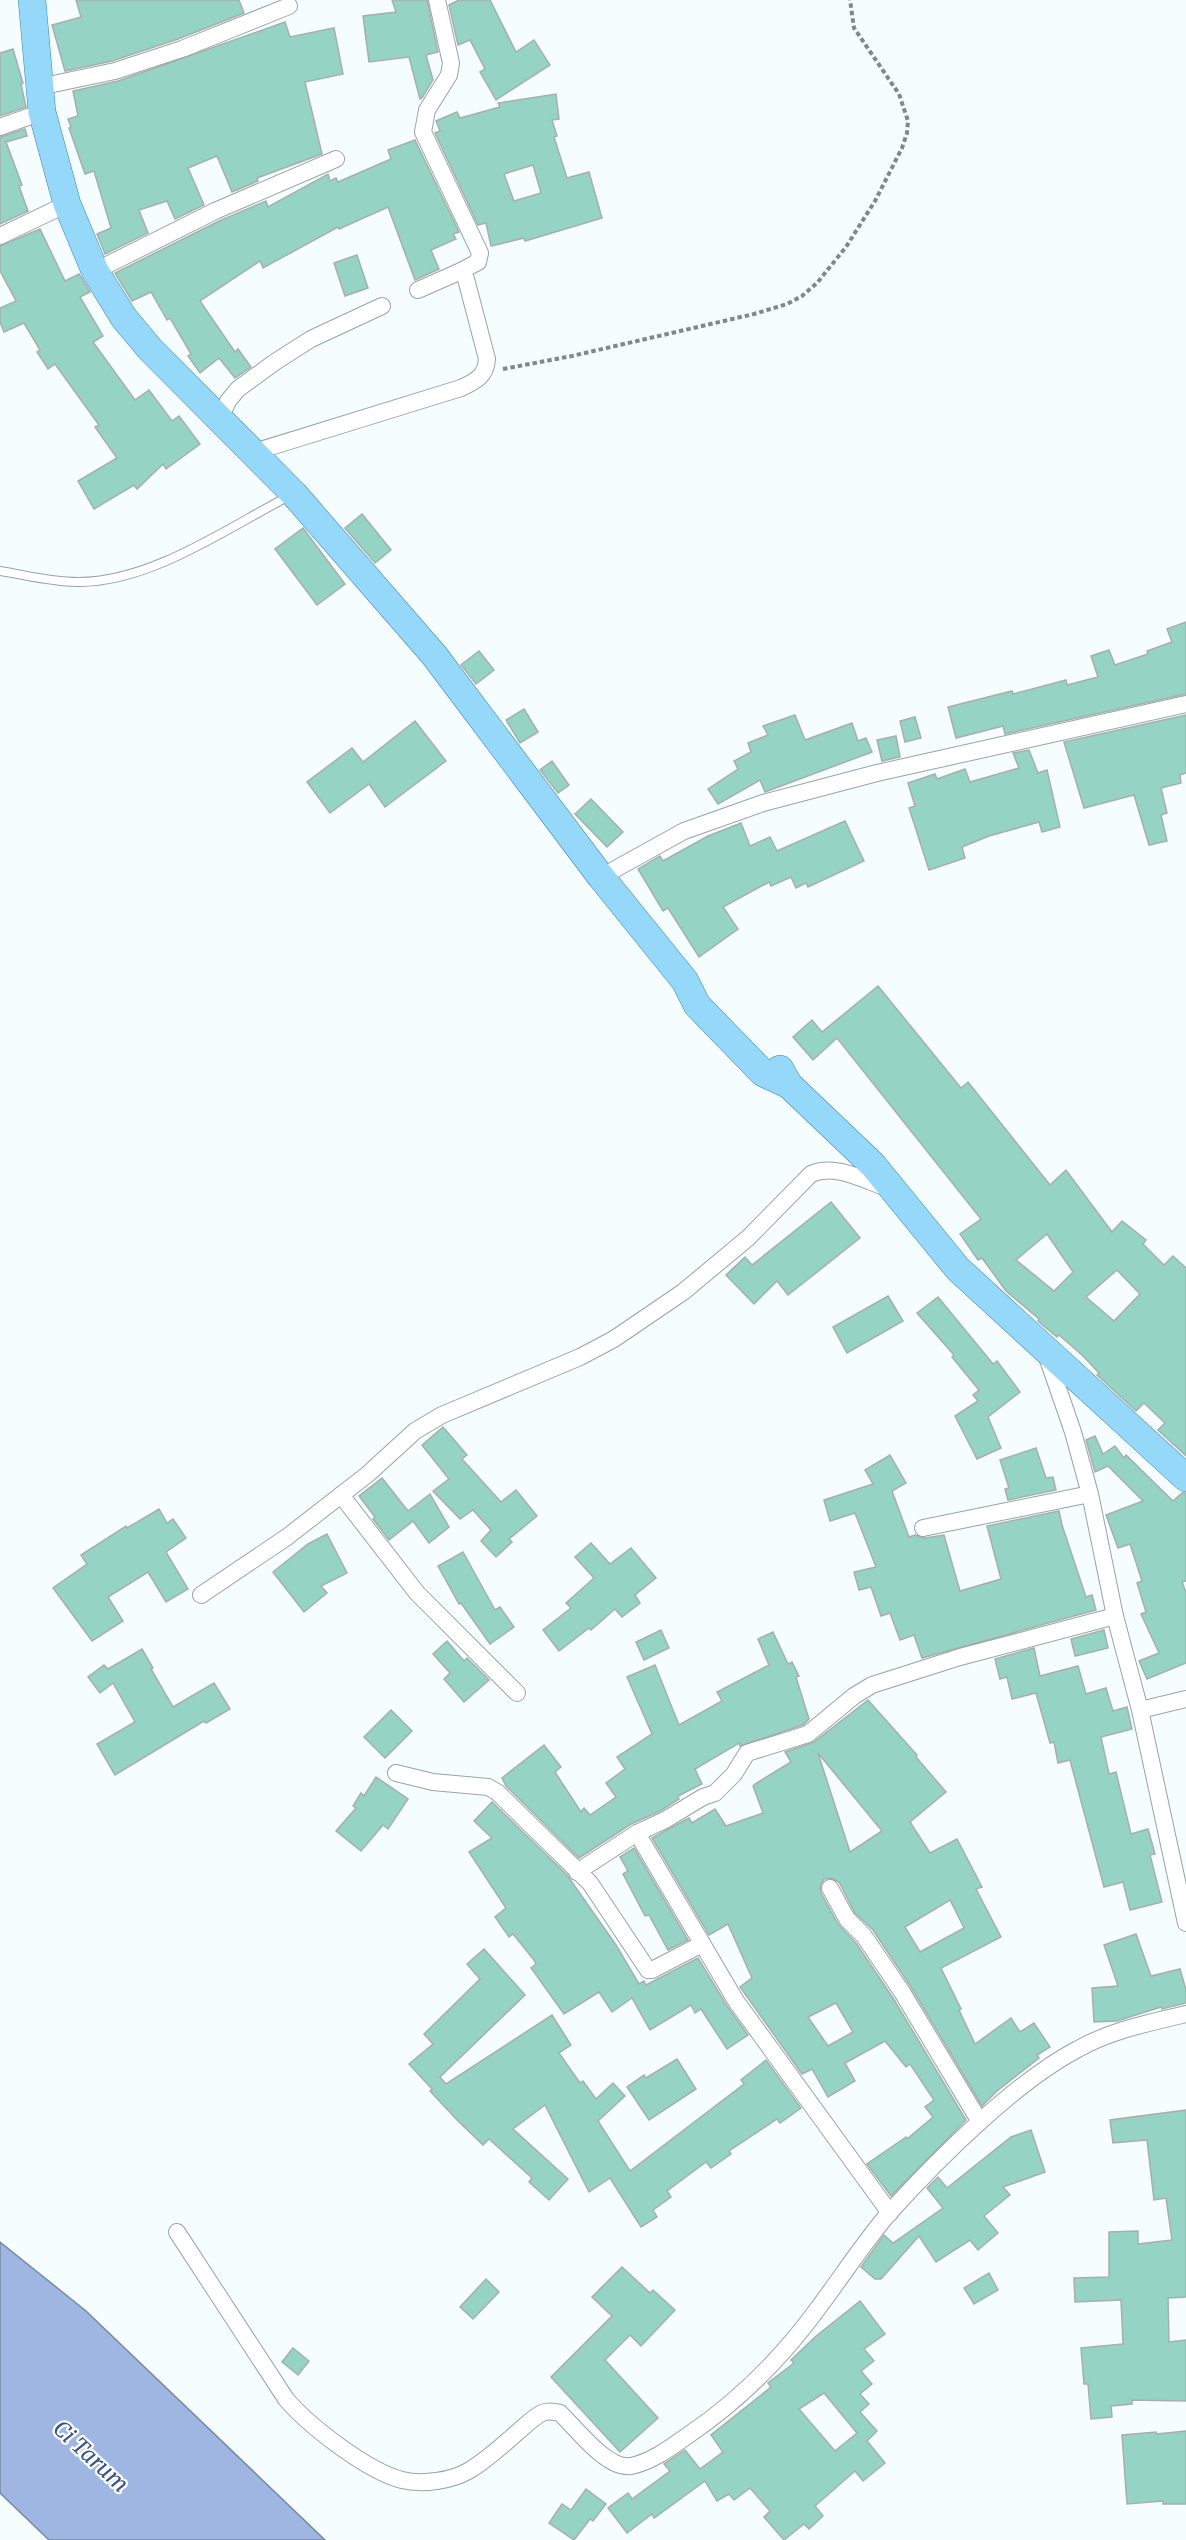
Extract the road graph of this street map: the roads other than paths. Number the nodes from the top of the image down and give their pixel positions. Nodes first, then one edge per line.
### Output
1 (32, 0) edge
2 (437, 0) edge
3 (290, 6) dead end
4 (40, 100) junction
5 (0, 127) edge
6 (336, 159) dead end
7 (67, 204) junction
8 (0, 236) edge
9 (95, 271) junction
10 (461, 271) junction
11 (418, 290) dead end
12 (382, 306) dead end
13 (220, 419) junction
14 (254, 452) junction
15 (294, 494) junction
16 (0, 571) edge
17 (1186, 704) edge
18 (601, 877) junction
19 (895, 1190) junction
20 (1044, 1350) junction
21 (1186, 1478) edge
22 (1090, 1494) junction
23 (341, 1495) junction
24 (923, 1527) dead end
25 (201, 1595) dead end
26 (1115, 1616) junction
27 (517, 1694) dead end
28 (1186, 1699) edge
29 (1140, 1710) junction
30 (396, 1773) dead end
31 (637, 1833) junction
32 (577, 1872) junction
33 (830, 1887) dead end
34 (1186, 1923) edge
35 (702, 1944) junction
36 (1186, 2014) edge
37 (981, 2122) junction
38 (890, 2213) junction
39 (177, 2232) dead end

1 - 4 main road
2 - 10 street
3 - 4 street
4 - 5 street
4 - 7 main road
6 - 9 street
7 - 8 street
7 - 9 main road
9 - 13 main road
10 - 11 street
10 - 14 street
12 - 13 street
13 - 14 main road
14 - 15 main road
15 - 16 lane
15 - 18 main road
17 - 18 street
18 - 19 main road
19 - 20 main road
19 - 23 street
20 - 21 main road
20 - 22 street
22 - 24 street
22 - 26 street
23 - 25 street
23 - 27 street
26 - 29 street
26 - 31 street
28 - 29 street
29 - 34 street
30 - 32 street
31 - 32 street
31 - 35 street
32 - 35 street
33 - 37 street
35 - 38 street
36 - 37 street
37 - 38 street
38 - 39 street

